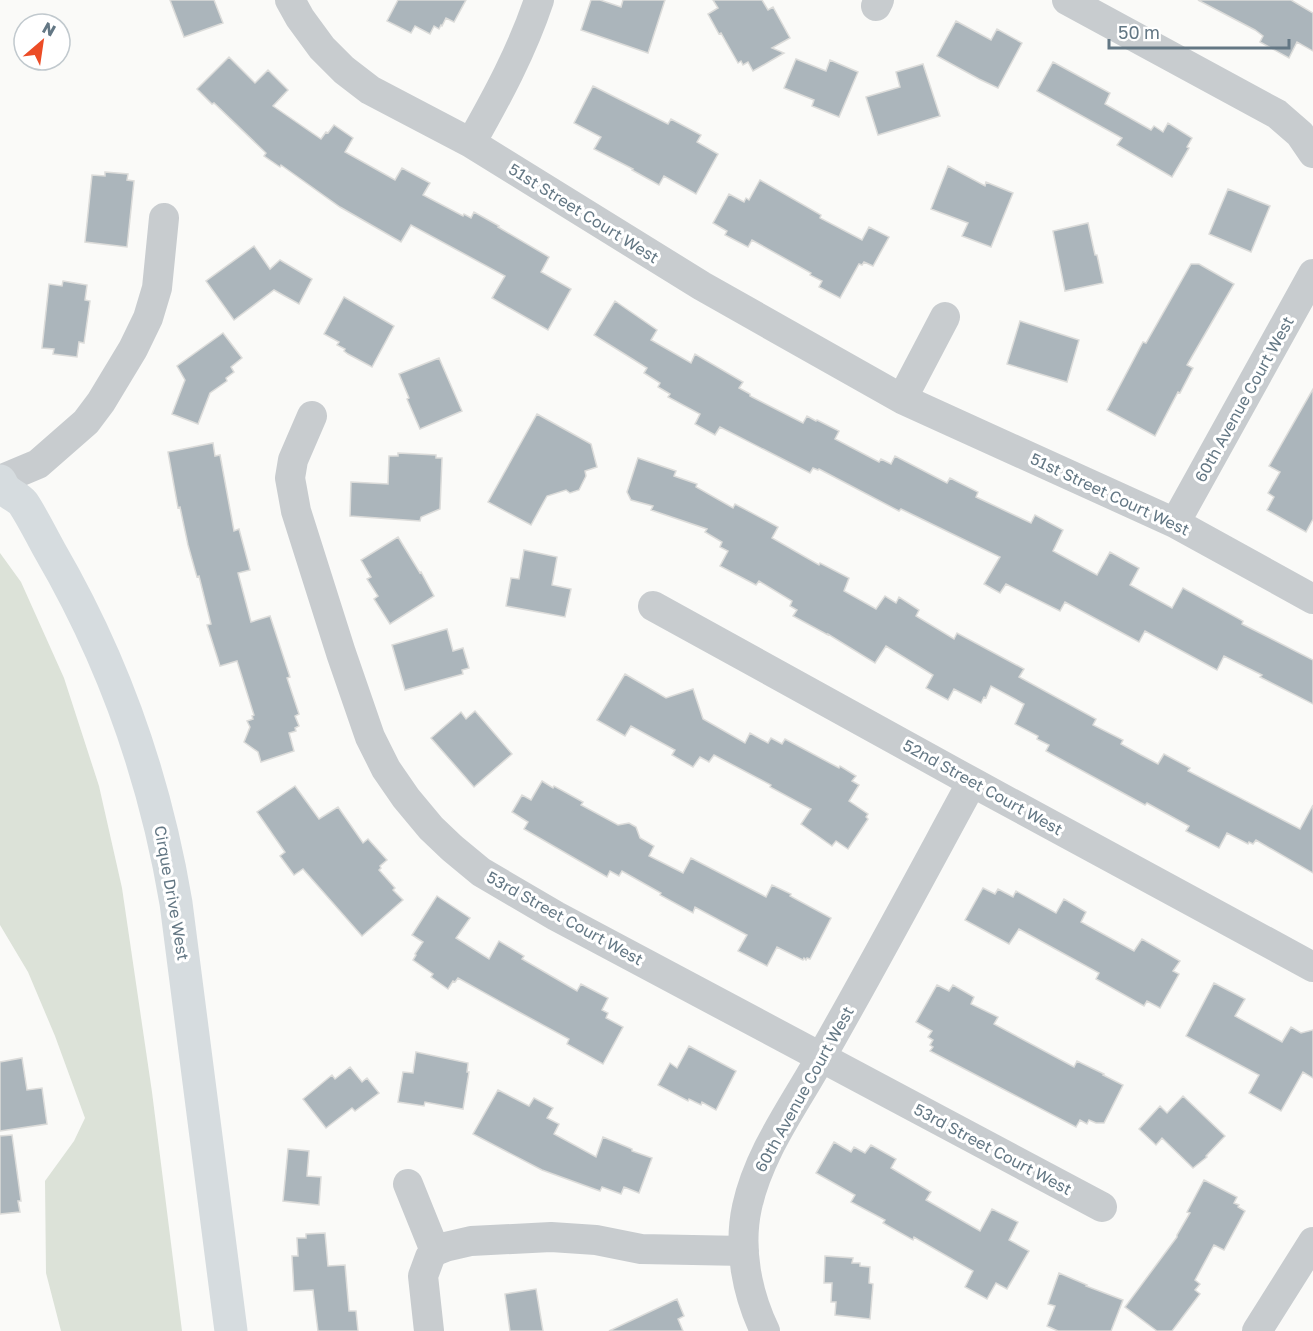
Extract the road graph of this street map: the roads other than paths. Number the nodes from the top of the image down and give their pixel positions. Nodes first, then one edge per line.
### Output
1 (290, 0) edge
2 (539, 0) edge
3 (1067, 0) edge
4 (471, 143) junction
5 (1313, 153) edge
6 (164, 218) dead end
7 (1313, 274) edge
8 (945, 317) dead end
9 (903, 399) junction
10 (312, 416) dead end
11 (2, 484) edge
12 (1175, 523) junction
13 (1313, 598) edge
14 (653, 606) dead end
15 (972, 782) junction
16 (1313, 967) edge
17 (821, 1058) junction
18 (408, 1184) dead end
19 (1102, 1208) dead end
20 (1313, 1242) edge
21 (744, 1251) junction
22 (433, 1254) junction
23 (213, 1331) edge
24 (231, 1331) edge
25 (429, 1331) edge
26 (765, 1331) edge
27 (1257, 1331) edge

1 - 4 street, 51st Street Court West
2 - 4 street
3 - 5 street
4 - 9 street, 51st Street Court West
6 - 11 street
7 - 12 street, 60th Avenue Court West
8 - 9 street
9 - 12 street, 51st Street Court West
10 - 17 street, 53rd Street Court West
11 - 23 main road, Cirque Drive West
11 - 24 main road, Cirque Drive West
12 - 13 street, 51st Street Court West
14 - 15 street, 52nd Street Court West
15 - 16 street, 52nd Street Court West
15 - 17 street, 60th Avenue Court West
17 - 19 street, 53rd Street Court West
17 - 21 street, 60th Avenue Court West
18 - 22 street
20 - 27 street
21 - 22 street
21 - 26 street, 60th Avenue Court West
22 - 25 street

